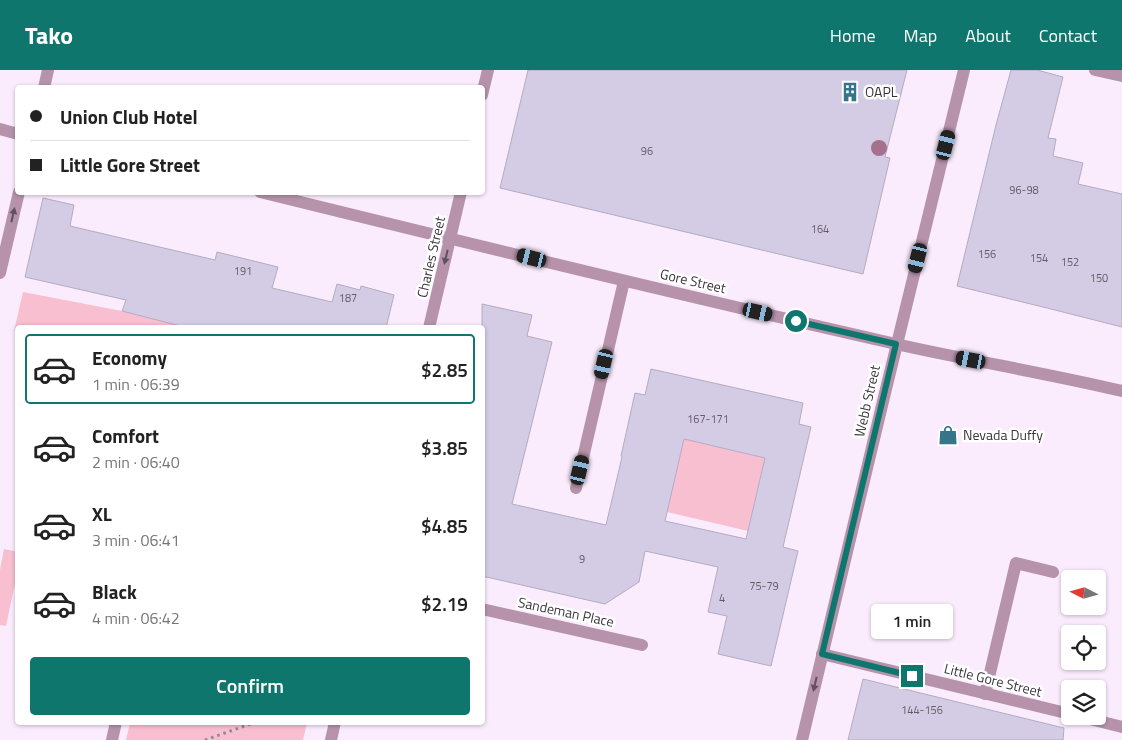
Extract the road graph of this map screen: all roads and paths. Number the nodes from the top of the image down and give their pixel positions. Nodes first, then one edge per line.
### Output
1 (48, 70) edge
2 (488, 70) edge
3 (964, 70) edge
4 (1095, 70) edge
5 (1122, 76) edge
6 (45, 85) edge
7 (484, 85) edge
8 (0, 129) edge
9 (15, 133) edge
10 (18, 195) edge
11 (272, 195) edge
12 (460, 195) edge
13 (451, 238) junction
14 (0, 272) edge
15 (624, 281) junction
16 (430, 325) edge
17 (896, 344) junction
18 (1122, 391) edge
19 (576, 488) dead end
20 (1053, 572) dead end
21 (485, 610) edge
22 (642, 644) dead end
23 (822, 654) junction
24 (985, 694) junction
25 (1061, 712) edge
26 (1106, 723) edge
27 (115, 725) edge
28 (248, 725) edge
29 (334, 725) edge
30 (1122, 727) edge
31 (112, 740) edge
32 (205, 740) edge
33 (331, 740) edge
34 (802, 740) edge

1 - 6 street
2 - 7 street
3 - 17 street, Webb Street
4 - 5 street
8 - 9 street
14 -> 10 street
11 - 13 street, Gore Street
12 - 13 street, Charles Street
13 - 15 street, Gore Street
13 -> 16 street, Charles Street
15 - 17 street, Gore Street
15 - 19 street
17 - 18 street, Gore Street
17 - 23 street, Webb Street
20 - 24 street
21 - 22 street, Sandeman Place
23 - 24 street, Little Gore Street
23 -> 34 street, Webb Street
24 - 25 street, Little Gore Street
26 - 30 street
27 - 31 street
28 - 32 path
29 - 33 street

